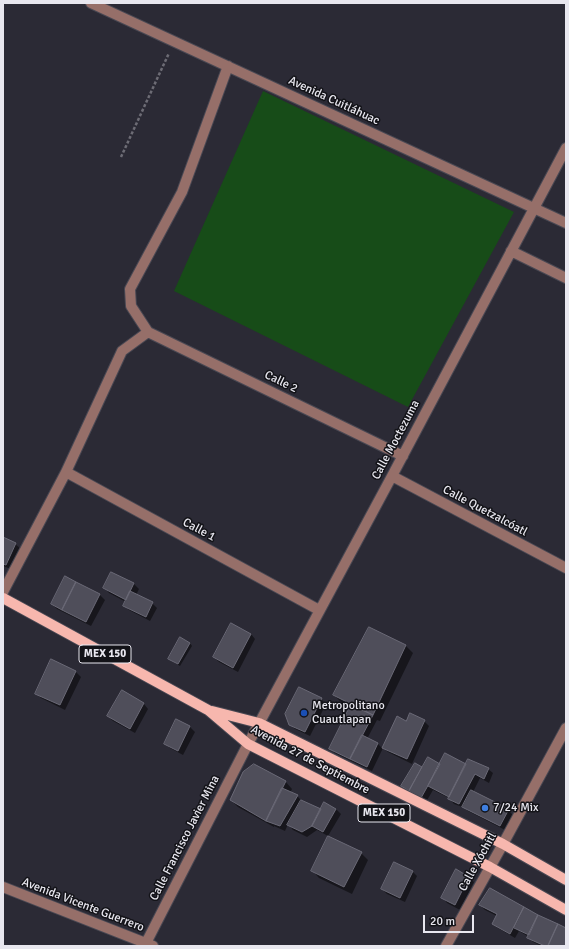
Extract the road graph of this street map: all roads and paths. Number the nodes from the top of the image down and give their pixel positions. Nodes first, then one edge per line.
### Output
1 (91, 3) edge
2 (174, 42) junction
3 (228, 66) junction
4 (566, 148) edge
5 (121, 157) dead end
6 (534, 208) junction
7 (566, 223) edge
8 (511, 251) junction
9 (566, 278) edge
10 (148, 332) junction
11 (403, 456) junction
12 (66, 472) junction
13 (392, 476) junction
14 (566, 568) edge
15 (3, 592) edge
16 (3, 598) edge
17 (319, 610) junction
18 (208, 710) junction
19 (260, 723) junction
20 (566, 728) edge
21 (248, 744) junction
22 (503, 844) junction
23 (490, 867) junction
24 (566, 880) edge
25 (3, 887) edge
26 (566, 910) edge
27 (149, 945) edge
28 (446, 946) edge

1 - 2 street, Avenida Cuitláhuac
2 - 3 street, Avenida Cuitláhuac
2 - 5 path
3 - 6 street, Avenida Cuitláhuac
3 - 10 street
4 - 6 street, Calle Moctezuma
6 - 7 street, Avenida Cuitláhuac
6 - 8 street, Calle Moctezuma
8 - 9 street
8 - 11 street, Calle Moctezuma
10 - 11 street, Calle 2
10 - 12 street
11 - 13 street, Calle Moctezuma
12 - 15 street
12 - 17 street, Calle 1
13 - 14 street, Calle Quetzalcóatl
13 - 17 street, Calle Moctezuma
16 - 18 main road, MEX 150
17 - 19 street, Calle Moctezuma
18 - 19 main road, Avenida 27 de Septiembre / MEX 150
18 - 21 main road, Avenida 27 de Septiembre / MEX 150
19 - 21 street, Calle Moctezuma
19 - 22 main road, Avenida 27 de Septiembre / MEX 150
20 - 22 street, Calle Xóchitl
21 - 23 main road, Avenida 27 de Septiembre / MEX 150
21 - 27 street, Calle Francisco Javier Mina
22 - 23 street, Calle Xóchitl
22 - 24 main road, Avenida 27 de Septiembre / MEX 150
23 - 26 main road, Avenida 27 de Septiembre / MEX 150
23 - 28 street, Calle Xóchitl
25 - 27 street, Avenida Vicente Guerrero

